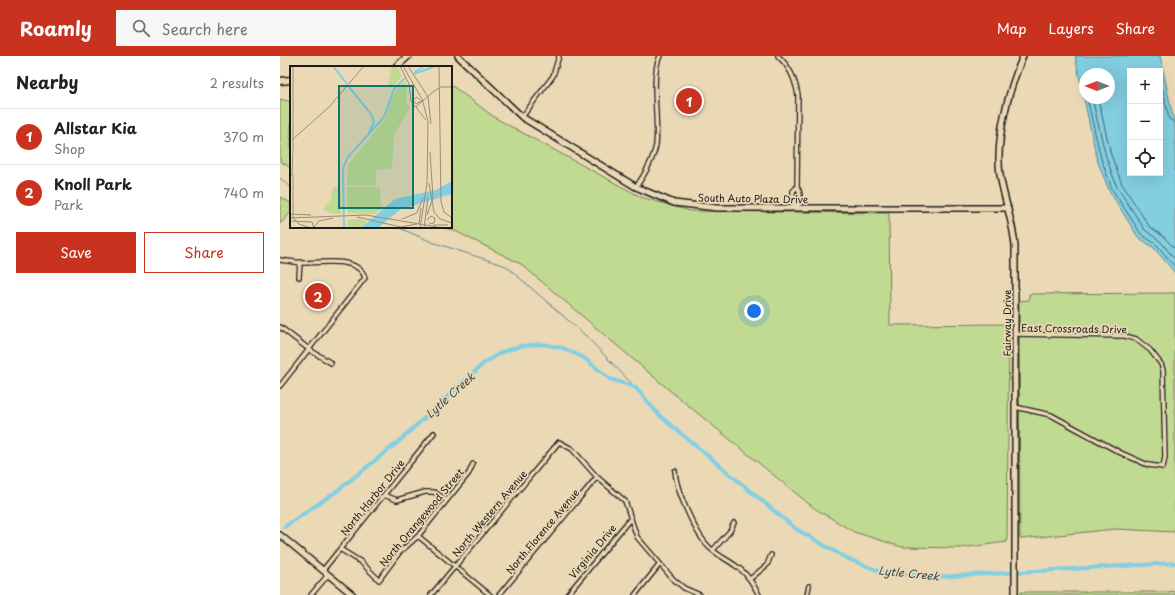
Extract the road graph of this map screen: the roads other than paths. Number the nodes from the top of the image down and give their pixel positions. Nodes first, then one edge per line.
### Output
1 (408, 56) edge
2 (458, 56) edge
3 (559, 56) edge
4 (660, 56) edge
5 (778, 56) edge
6 (1024, 56) edge
7 (397, 66) edge
8 (290, 80) edge
9 (280, 81) edge
10 (522, 117) junction
11 (636, 187) junction
12 (797, 187) junction
13 (797, 207) junction
14 (1008, 208) junction
15 (280, 260) edge
16 (300, 262) junction
17 (299, 277) dead end
18 (280, 327) edge
19 (1015, 334) junction
20 (310, 350) junction
21 (331, 363) dead end
22 (280, 386) edge
23 (1015, 407) junction
24 (434, 433) dead end
25 (473, 464) dead end
26 (675, 471) dead end
27 (597, 477) junction
28 (384, 495) junction
29 (448, 500) junction
30 (631, 518) junction
31 (734, 523) dead end
32 (280, 535) edge
33 (418, 536) junction
34 (340, 549) junction
35 (712, 550) junction
36 (771, 555) dead end
37 (660, 564) junction
38 (455, 566) junction
39 (323, 570) junction
40 (328, 575) junction
41 (750, 579) junction
42 (809, 586) dead end
43 (1015, 594) edge
44 (311, 595) edge
45 (353, 595) edge
46 (431, 595) edge
47 (490, 595) edge
48 (499, 595) edge
49 (567, 595) edge
50 (634, 595) edge
51 (700, 595) edge
52 (760, 595) edge
53 (807, 595) edge

1 - 7 highway
2 - 10 street, South Auto Plaza Drive
3 - 10 street
4 - 11 street
5 - 12 street
6 - 14 street, Fairway Drive
8 - 9 highway
10 - 11 street, South Auto Plaza Drive
11 - 13 street, South Auto Plaza Drive
12 - 13 street
12 - 13 street
13 - 14 street, South Auto Plaza Drive
14 - 19 street, Fairway Drive
15 - 16 street
16 - 17 street
16 - 20 street
18 - 20 street
19 - 23 street, Fairway Drive
19 - 23 street, East Crossroads Drive
20 - 21 street
20 - 22 street
23 - 43 street, Fairway Drive
24 - 28 street, North Harbor Drive
25 - 29 street, North Orangewood Street
26 - 35 street
27 - 30 street
27 - 38 street, North Western Avenue
27 - 48 street, North Florence Avenue
28 - 29 street
28 - 34 street, North Harbor Drive
29 - 33 street, North Orangewood Street
30 - 37 street
30 - 49 street, Virginia Drive
31 - 35 street
32 - 39 street
33 - 34 street, North Orangewood Street
33 - 38 street
34 - 39 street, North Harbor Drive
35 - 41 street
36 - 41 street
37 - 50 street
37 - 51 street
38 - 46 street, North Western Avenue
38 - 47 street
39 - 40 street
40 - 44 street
40 - 45 street
41 - 52 street
42 - 53 street

